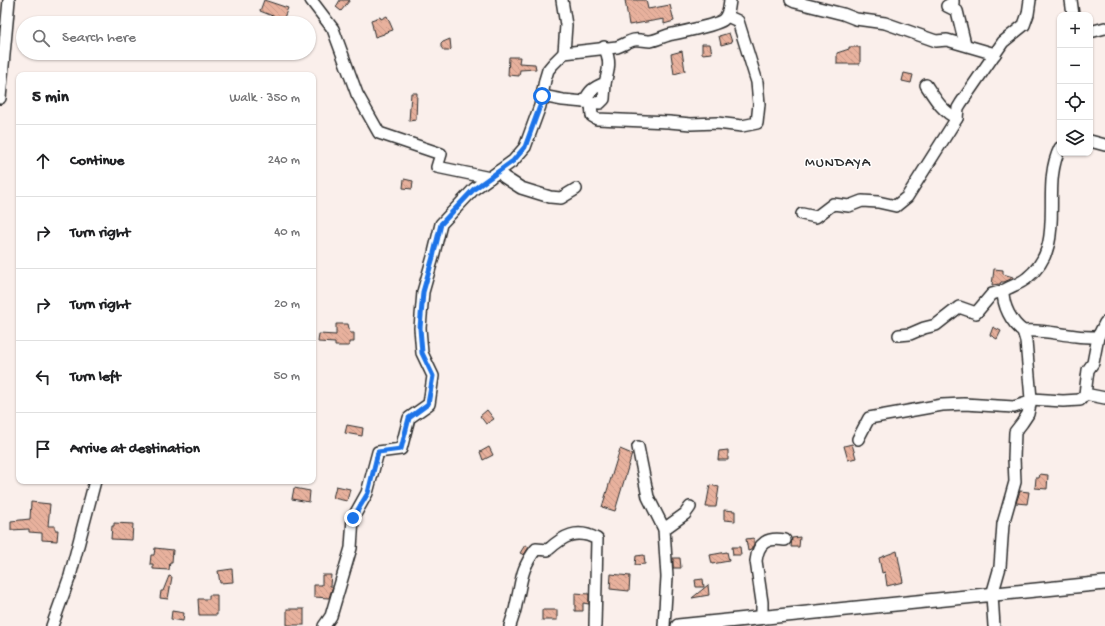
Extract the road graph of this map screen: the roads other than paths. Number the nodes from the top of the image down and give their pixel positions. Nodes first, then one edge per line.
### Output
1 (9, 0) edge
2 (311, 0) edge
3 (562, 0) edge
4 (730, 0) edge
5 (791, 0) edge
6 (953, 0) edge
7 (1030, 0) edge
8 (1071, 0) edge
9 (1073, 12) edge
10 (726, 16) junction
11 (1105, 28) edge
12 (1093, 31) edge
13 (3, 38) edge
14 (964, 44) junction
15 (604, 47) junction
16 (564, 53) junction
17 (995, 54) junction
18 (605, 83) junction
19 (926, 85) dead end
20 (542, 96) junction
21 (0, 98) edge
22 (587, 103) junction
23 (957, 118) junction
24 (1093, 142) edge
25 (1105, 144) edge
26 (1057, 155) edge
27 (495, 174) junction
28 (576, 189) dead end
29 (802, 214) dead end
30 (1003, 291) junction
31 (1105, 323) edge
32 (1023, 331) junction
33 (899, 335) dead end
34 (1098, 338) junction
35 (1085, 394) junction
36 (1105, 398) edge
37 (1030, 401) junction
38 (858, 439) dead end
39 (638, 447) dead end
40 (94, 484) edge
41 (690, 507) dead end
42 (664, 529) junction
43 (785, 540) dead end
44 (1105, 583) edge
45 (992, 596) junction
46 (762, 618) junction
47 (52, 626) edge
48 (324, 626) edge
49 (510, 626) edge
50 (595, 626) edge
51 (664, 626) edge
52 (678, 626) edge
53 (994, 626) edge

1 - 13 street
2 - 27 street
3 - 16 street
4 - 10 street
5 - 14 street
6 - 14 street
7 - 17 street
8 - 9 street
10 - 15 street
10 - 22 street
11 - 12 street
13 - 21 street
14 - 17 street
15 - 16 street
15 - 18 street
16 - 20 street
17 - 23 street
18 - 22 street
18 - 22 street
19 - 23 street
20 - 22 street
20 - 27 street
23 - 29 street
24 - 25 street
26 - 30 street
27 - 28 street
27 - 48 street
30 - 32 street
30 - 33 street
31 - 34 street
32 - 34 street
32 - 37 street
34 - 35 street
35 - 36 street
35 - 37 street
37 - 38 street
37 - 45 street
39 - 42 street
40 - 47 street
41 - 42 street
42 - 51 street
43 - 46 street
44 - 45 main road
45 - 46 main road
45 - 53 street
46 - 52 main road
49 - 50 street

